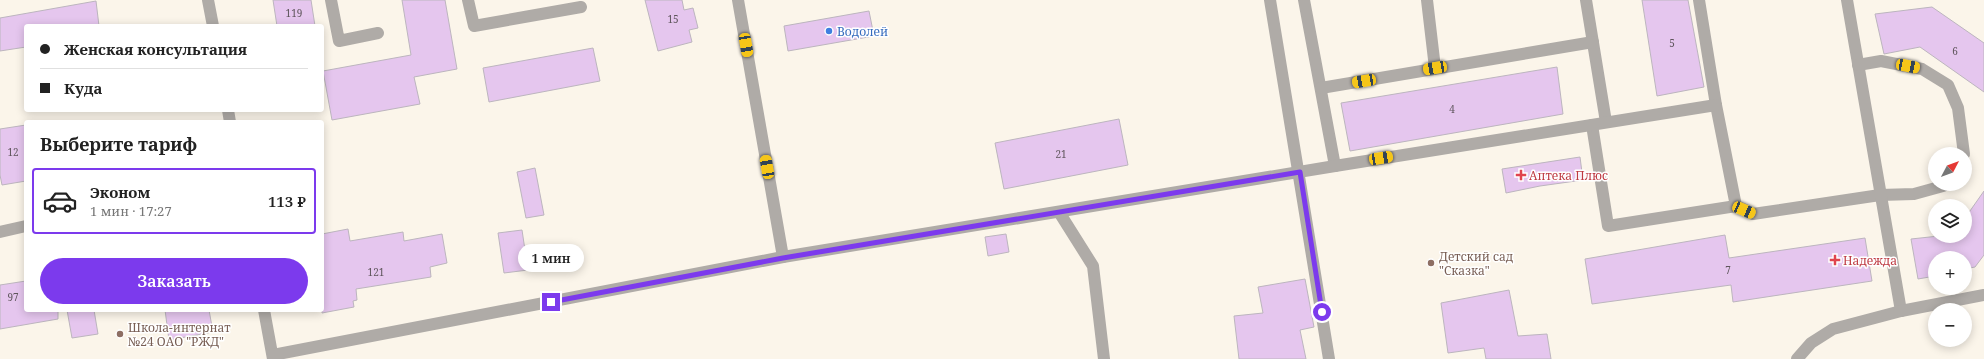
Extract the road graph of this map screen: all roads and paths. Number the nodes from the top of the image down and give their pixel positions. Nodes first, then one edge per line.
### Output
1 (208, 0) edge
2 (331, 0) edge
3 (468, 0) edge
4 (738, 0) edge
5 (1270, 0) edge
6 (1304, 0) edge
7 (1426, 0) edge
8 (1586, 0) edge
9 (1699, 0) edge
10 (1847, 0) edge
11 (581, 7) dead end
12 (213, 24) edge
13 (378, 33) dead end
14 (1593, 42) junction
15 (1858, 65) junction
16 (1435, 68) junction
17 (1321, 88) junction
18 (1716, 105) junction
19 (1606, 122) junction
20 (1592, 125) junction
21 (1963, 147) edge
22 (1336, 166) junction
23 (1300, 172) junction
24 (1928, 190) edge
25 (1880, 195) junction
26 (1736, 206) junction
27 (1059, 212) junction
28 (24, 226) edge
29 (0, 232) edge
30 (783, 258) junction
31 (1984, 295) edge
32 (1901, 311) junction
33 (264, 312) edge
34 (273, 357) edge
35 (1104, 359) edge
36 (1330, 359) edge
37 (1797, 359) edge

1 - 12 street
2 - 13 street
3 - 11 street
4 - 30 street
5 - 23 street
6 - 17 street
7 - 16 street
8 - 14 street
9 - 18 street
10 - 15 street
14 - 16 street
14 - 19 street
15 - 21 street
15 - 25 street
16 - 17 street
17 - 22 street
18 - 19 street
18 - 26 street
19 - 20 street
20 - 22 street
20 - 26 street
22 - 23 street
23 - 27 street
23 - 36 street
24 - 25 street
25 - 26 street
25 - 32 street
27 - 30 street
27 - 35 street
28 - 29 street
30 - 34 street
31 - 32 street
32 - 37 street
33 - 34 street

